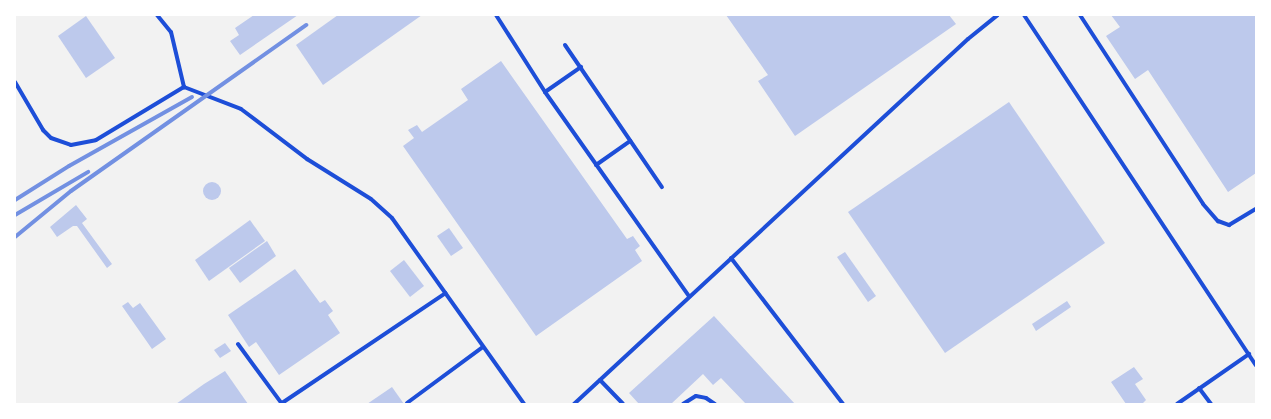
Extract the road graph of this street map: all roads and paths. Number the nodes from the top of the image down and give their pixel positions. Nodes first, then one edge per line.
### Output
1 (157, 15) edge
2 (496, 15) edge
3 (998, 15) edge
4 (1024, 15) edge
5 (1080, 15) edge
6 (565, 45) dead end
7 (581, 67) junction
8 (15, 82) edge
9 (184, 87) junction
10 (545, 92) junction
11 (630, 140) junction
12 (596, 165) junction
13 (662, 187) dead end
14 (1256, 209) edge
15 (731, 258) junction
16 (446, 293) junction
17 (689, 296) junction
18 (238, 344) dead end
19 (484, 347) junction
20 (1249, 354) junction
21 (1256, 365) edge
22 (600, 380) junction
23 (1200, 388) junction
24 (406, 403) edge
25 (282, 404) edge
26 (524, 404) edge
27 (574, 404) edge
28 (622, 404) edge
29 (683, 404) edge
30 (715, 404) edge
31 (843, 404) edge
32 (1176, 404) edge
33 (1211, 404) edge

1 - 9 lane
2 - 10 lane
3 - 15 lane
4 - 20 lane
5 - 14 lane
6 - 7 lane
7 - 10 lane
7 - 11 lane
8 - 9 lane
9 - 16 lane
10 - 12 lane
11 - 12 lane
11 - 13 lane
12 - 17 lane
15 - 17 lane
15 - 31 lane
16 - 19 lane
16 - 25 lane
17 - 22 lane
18 - 25 lane
19 - 24 lane
19 - 26 lane
20 - 21 lane
20 - 23 lane
22 - 27 lane
22 - 28 lane
23 - 32 lane
23 - 33 lane
29 - 30 lane

